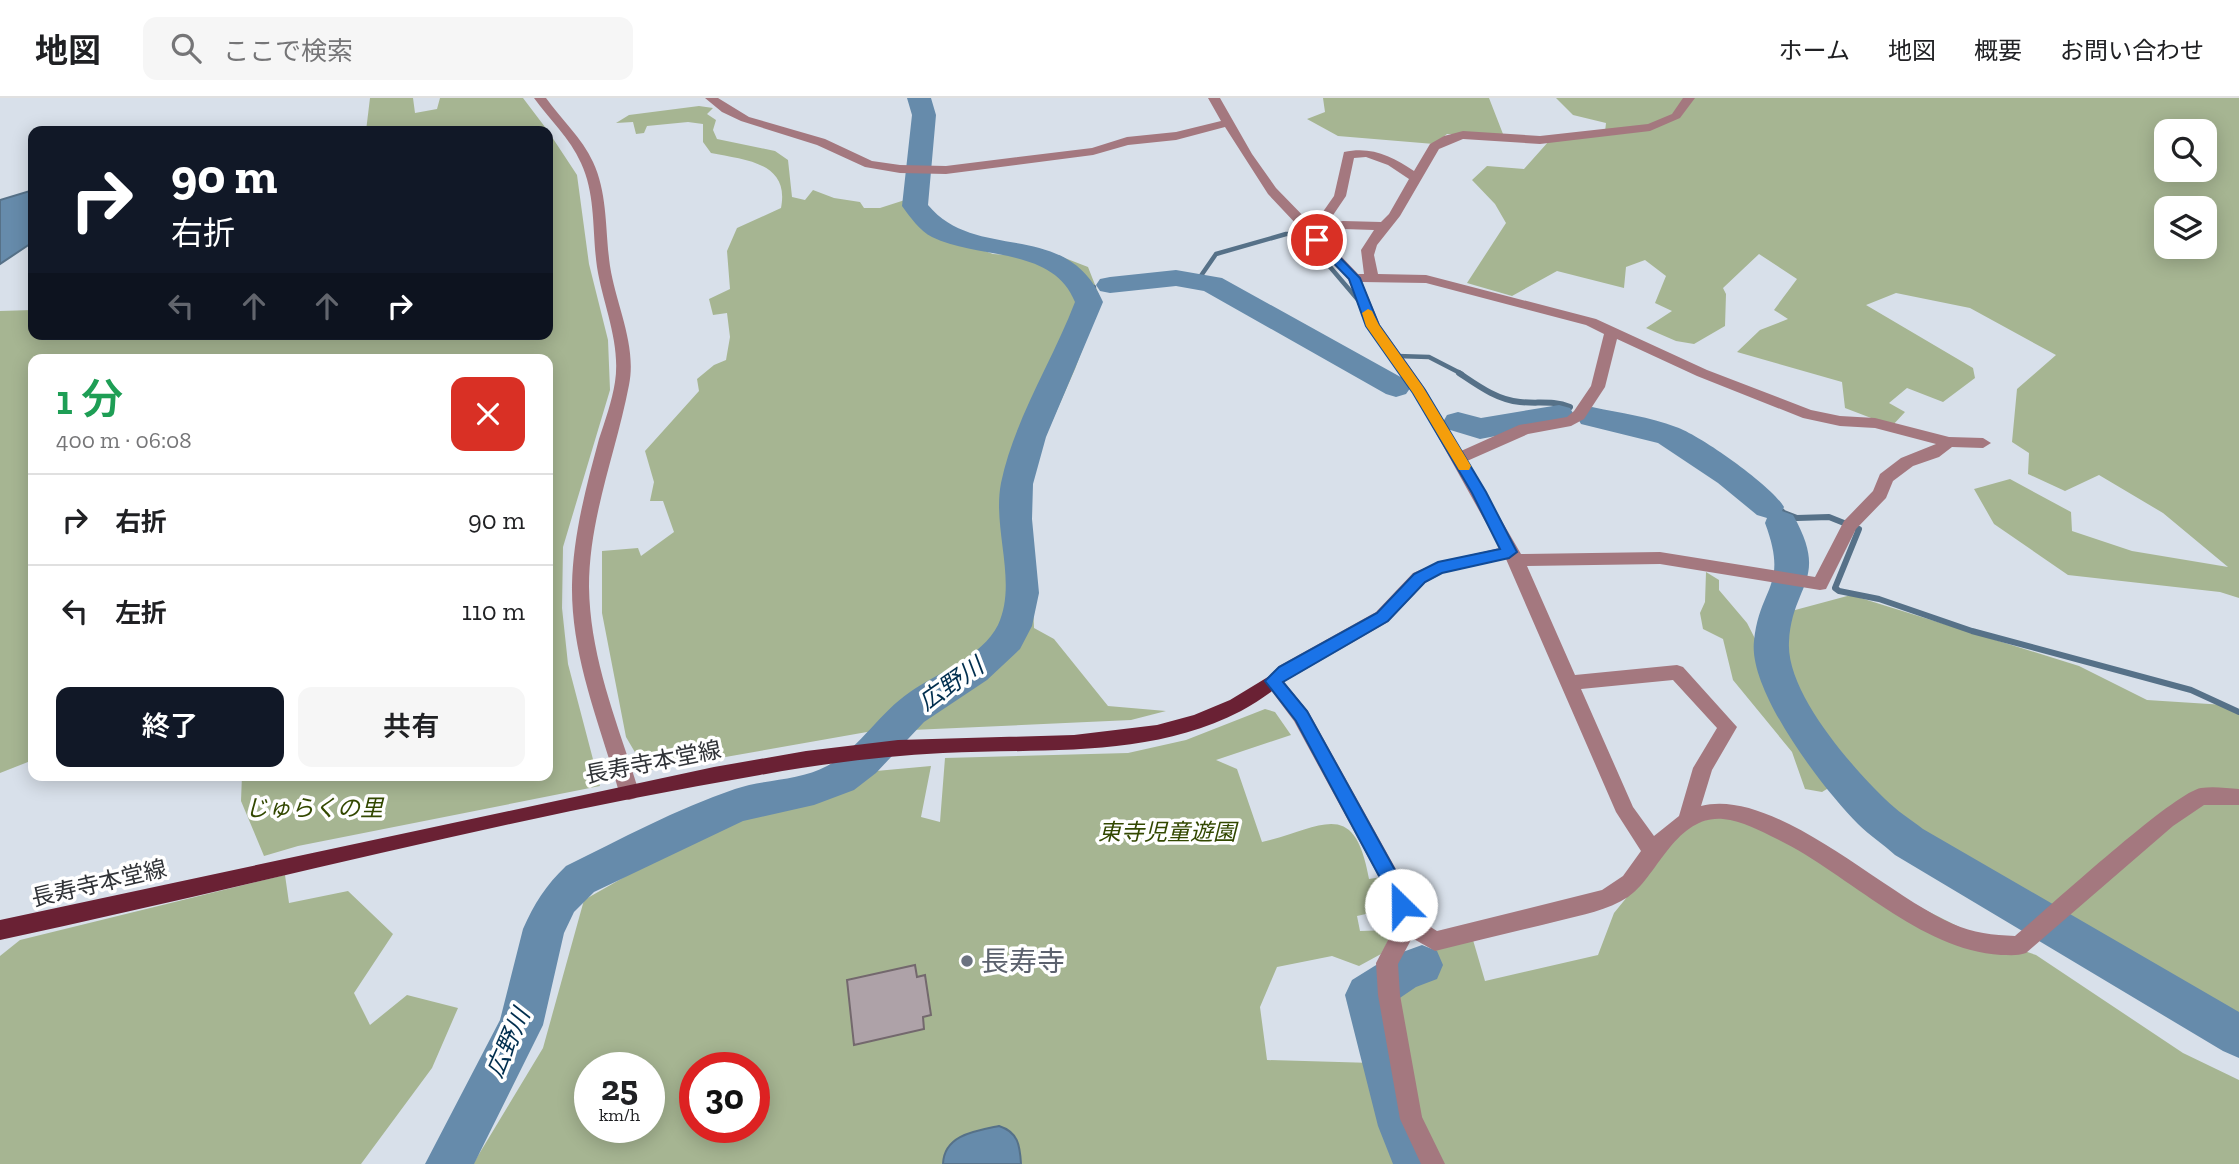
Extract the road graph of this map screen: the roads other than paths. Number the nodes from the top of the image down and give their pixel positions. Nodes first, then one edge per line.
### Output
1 (540, 98) edge
2 (711, 98) edge
3 (1214, 98) edge
4 (1689, 98) edge
5 (1228, 124) junction
6 (1415, 177) junction
7 (1384, 226) junction
8 (1314, 229) junction
9 (1372, 277) junction
10 (1354, 278) junction
11 (1612, 331) junction
12 (1949, 442) junction
13 (1983, 443) dead end
14 (1458, 458) junction
15 (1513, 557) junction
16 (1273, 681) junction
17 (1570, 683) junction
18 (629, 792) junction
19 (2239, 797) edge
20 (1688, 818) junction
21 (1652, 852) junction
22 (1408, 924) junction
23 (0, 930) edge
24 (1433, 1164) edge

1 - 18 street
2 - 5 street
3 - 5 street
4 - 6 street
5 - 8 street
6 - 7 street
6 - 8 street
7 - 8 street
7 - 9 street
8 - 10 street
9 - 10 street
9 - 11 street
10 - 14 street
11 - 12 street
11 - 14 street
12 - 13 street
12 - 15 street
14 - 15 street
15 - 16 street
15 - 17 street
16 - 18 main road, 長寿寺本堂線
16 - 22 street
17 - 20 street
17 - 21 street
18 - 23 main road, 長寿寺本堂線
19 - 20 street
20 - 21 street
21 - 22 street
22 - 24 street

